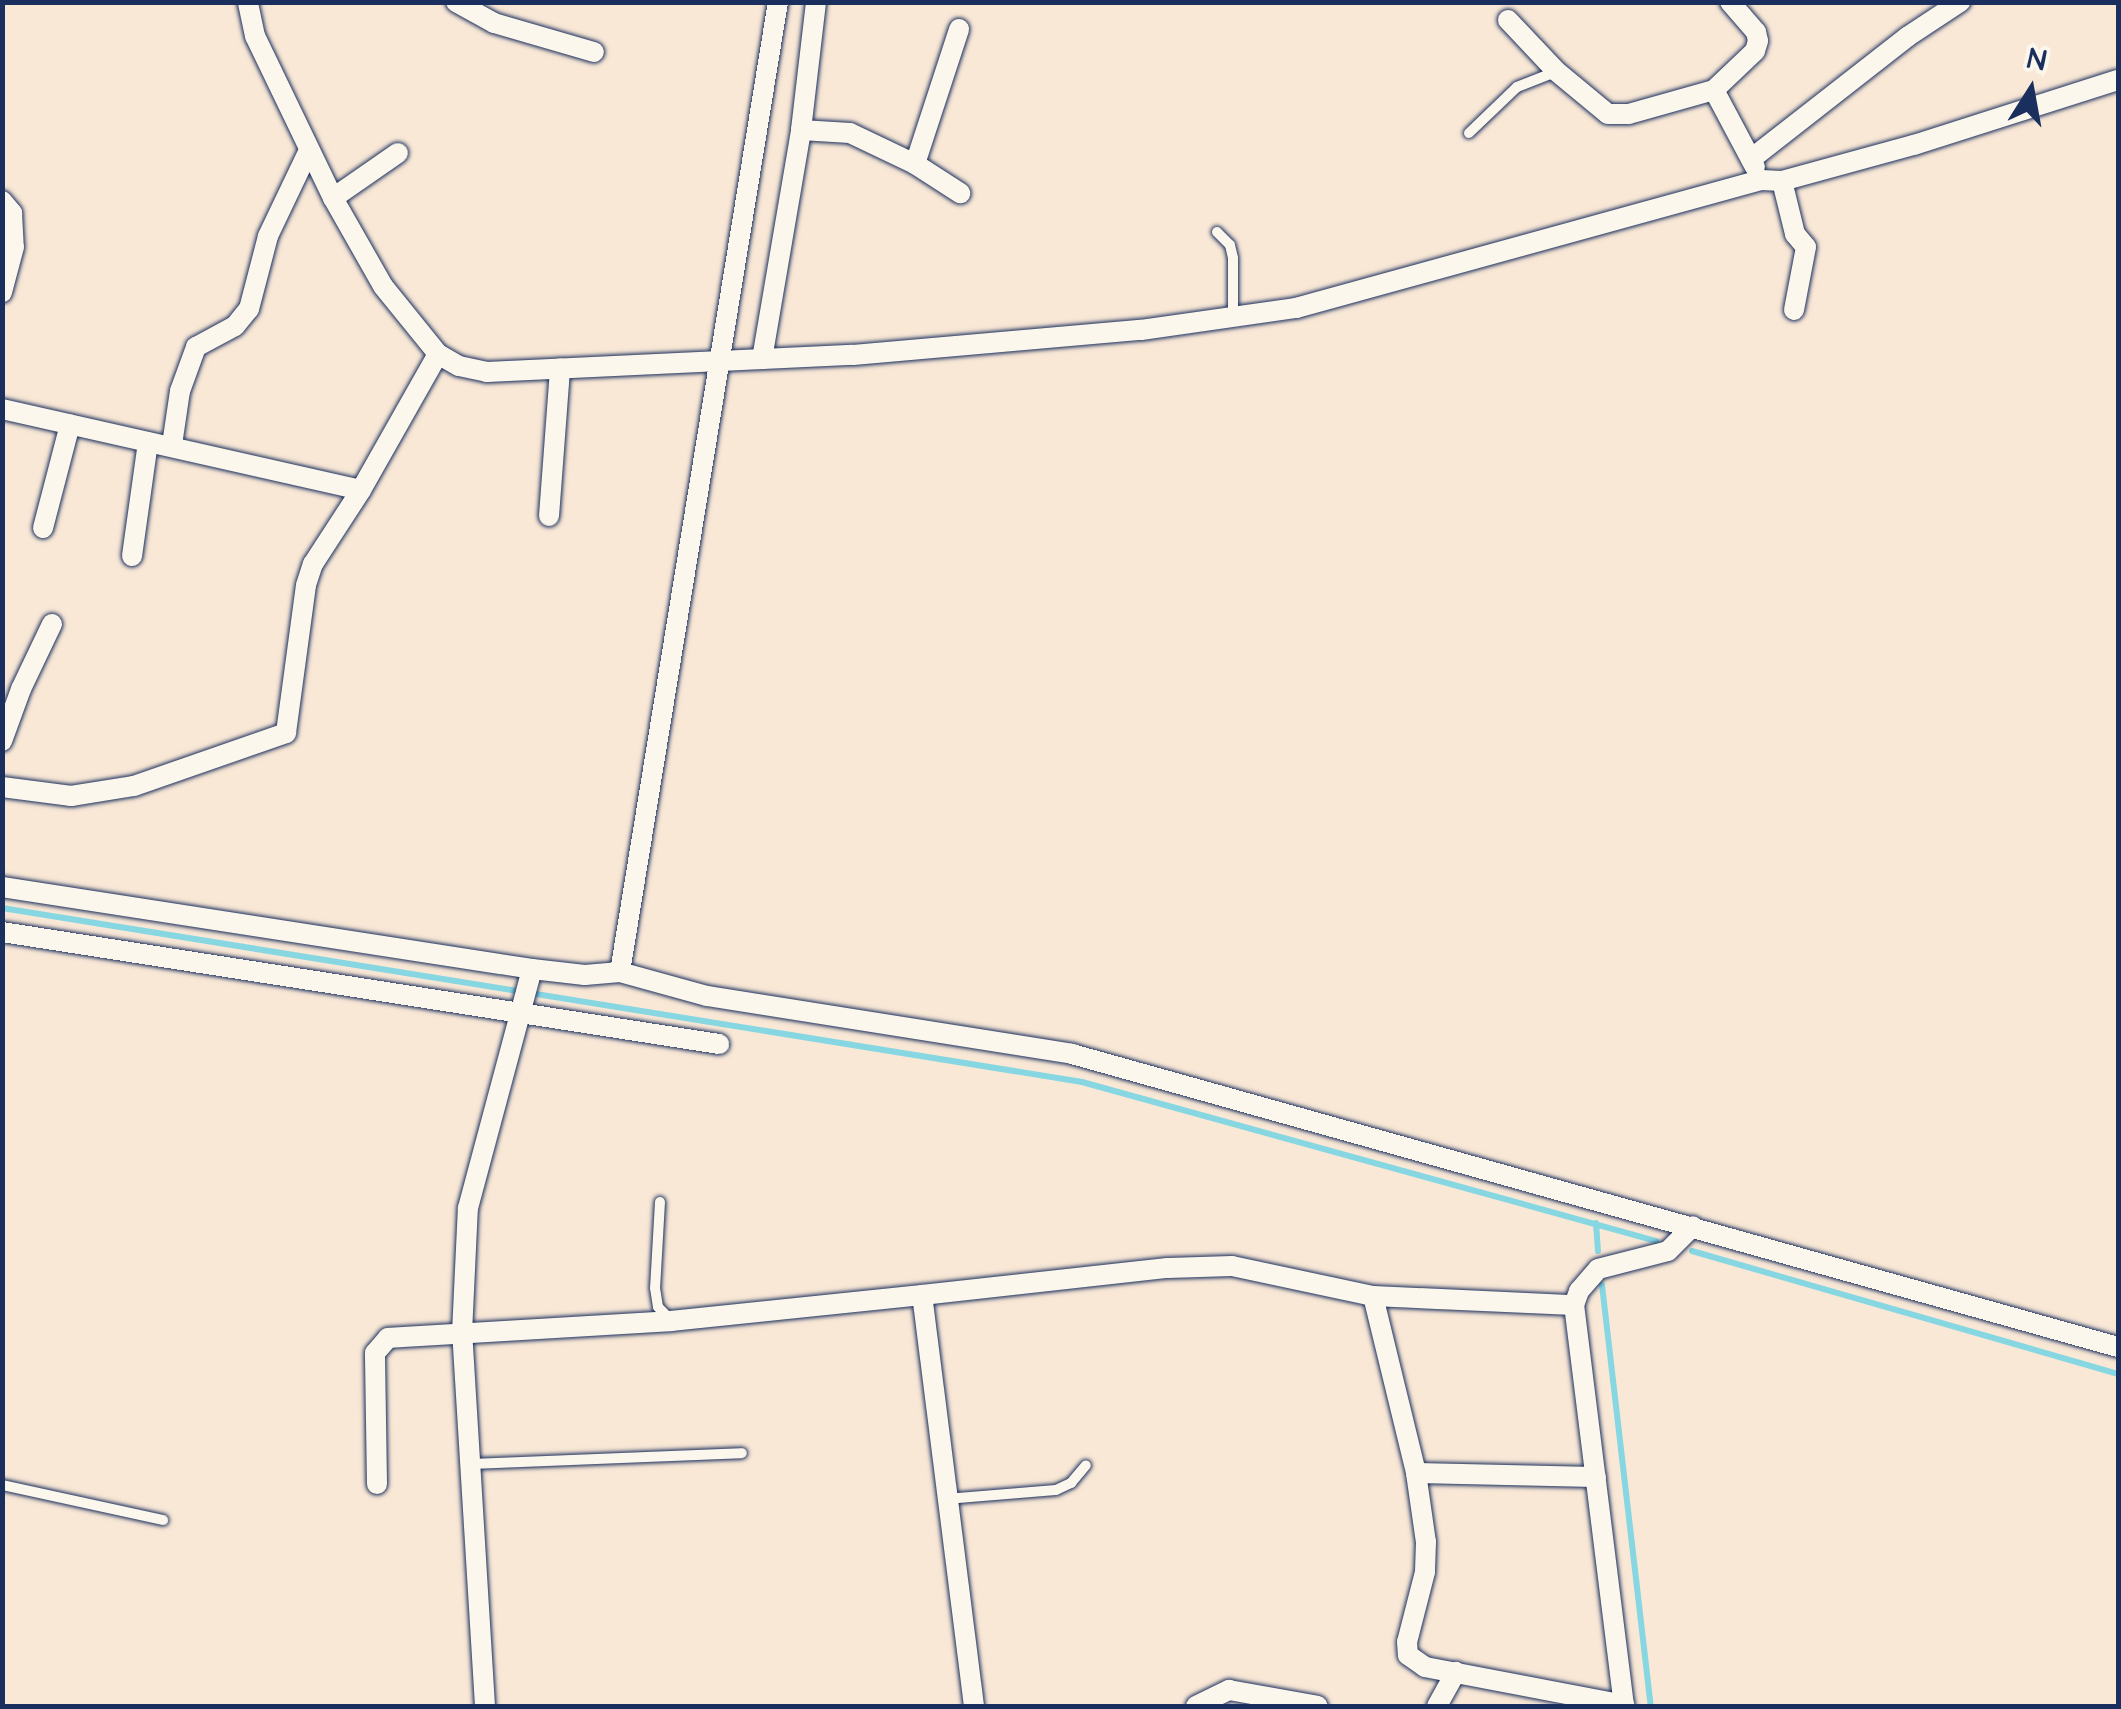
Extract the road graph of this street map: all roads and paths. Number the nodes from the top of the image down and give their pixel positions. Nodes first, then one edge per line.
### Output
1 (248, 2) edge
2 (456, 2) edge
3 (778, 2) edge
4 (816, 2) edge
5 (1730, 2) edge
6 (1960, 2) edge
7 (1508, 20) dead end
8 (958, 29) dead end
9 (594, 52) dead end
10 (1556, 71) junction
11 (2118, 80) edge
12 (1714, 90) junction
13 (801, 130) junction
14 (1469, 133) dead end
15 (308, 150) junction
16 (398, 153) dead end
17 (1751, 159) junction
18 (915, 164) junction
19 (1771, 180) junction
20 (960, 193) dead end
21 (333, 198) junction
22 (2, 202) edge
23 (1217, 232) dead end
24 (2, 292) edge
25 (1794, 310) dead end
26 (1233, 317) junction
27 (438, 354) junction
28 (759, 359) junction
29 (726, 360) junction
30 (560, 368) junction
31 (2, 410) edge
32 (70, 424) junction
33 (148, 442) junction
34 (172, 445) junction
35 (361, 490) junction
36 (549, 516) dead end
37 (43, 528) dead end
38 (132, 556) dead end
39 (52, 624) dead end
40 (2, 741) edge
41 (2, 787) edge
42 (2, 887) edge
43 (2, 932) edge
44 (532, 969) junction
45 (620, 972) junction
46 (520, 1012) junction
47 (719, 1044) dead end
48 (660, 1202) dead end
49 (1692, 1226) junction
50 (922, 1295) junction
51 (1373, 1296) junction
52 (1574, 1305) junction
53 (671, 1321) junction
54 (462, 1334) junction
55 (2118, 1347) edge
56 (742, 1453) dead end
57 (468, 1464) junction
58 (1086, 1465) dead end
59 (1416, 1473) junction
60 (1596, 1477) junction
61 (377, 1484) dead end
62 (2, 1485) edge
63 (945, 1499) junction
64 (163, 1520) dead end
65 (1456, 1672) junction
66 (485, 1706) edge
67 (974, 1706) edge
68 (1196, 1706) edge
69 (1318, 1706) edge
70 (1437, 1706) edge
71 (1624, 1706) edge

1 - 15 street
2 - 9 street
3 - 29 street
4 - 13 street
5 - 12 street
6 - 17 street
7 - 10 street
8 - 18 street
10 - 12 street
10 - 14 lane
11 - 19 street
12 - 17 street
13 - 18 street
13 - 28 street
15 - 21 street
15 - 34 street
16 - 21 street
17 - 19 street
18 - 20 street
19 - 25 street
19 - 26 street
21 - 27 street
22 - 24 street
23 - 26 lane
26 - 28 street
27 - 30 street
27 - 35 street
28 - 29 street
29 - 30 street
29 - 45 street
30 - 36 street
31 - 32 street
32 - 33 street
32 - 37 street
33 - 34 street
33 - 38 street
34 - 35 street
35 - 41 street
39 - 40 street
42 - 44 street
43 - 46 street
44 - 45 street
44 - 46 street
45 - 49 street
46 - 47 street
46 - 54 street
48 - 53 lane
49 - 52 street
49 - 55 street
50 - 51 street
50 - 53 street
50 - 63 street
51 - 52 street
51 - 59 street
52 - 60 street
53 - 54 street
54 - 57 street
54 - 61 street
56 - 57 lane
57 - 66 street
58 - 63 lane
59 - 60 street
59 - 65 street
60 - 71 street
62 - 64 lane
63 - 67 street
65 - 70 street
65 - 71 street
68 - 69 street

